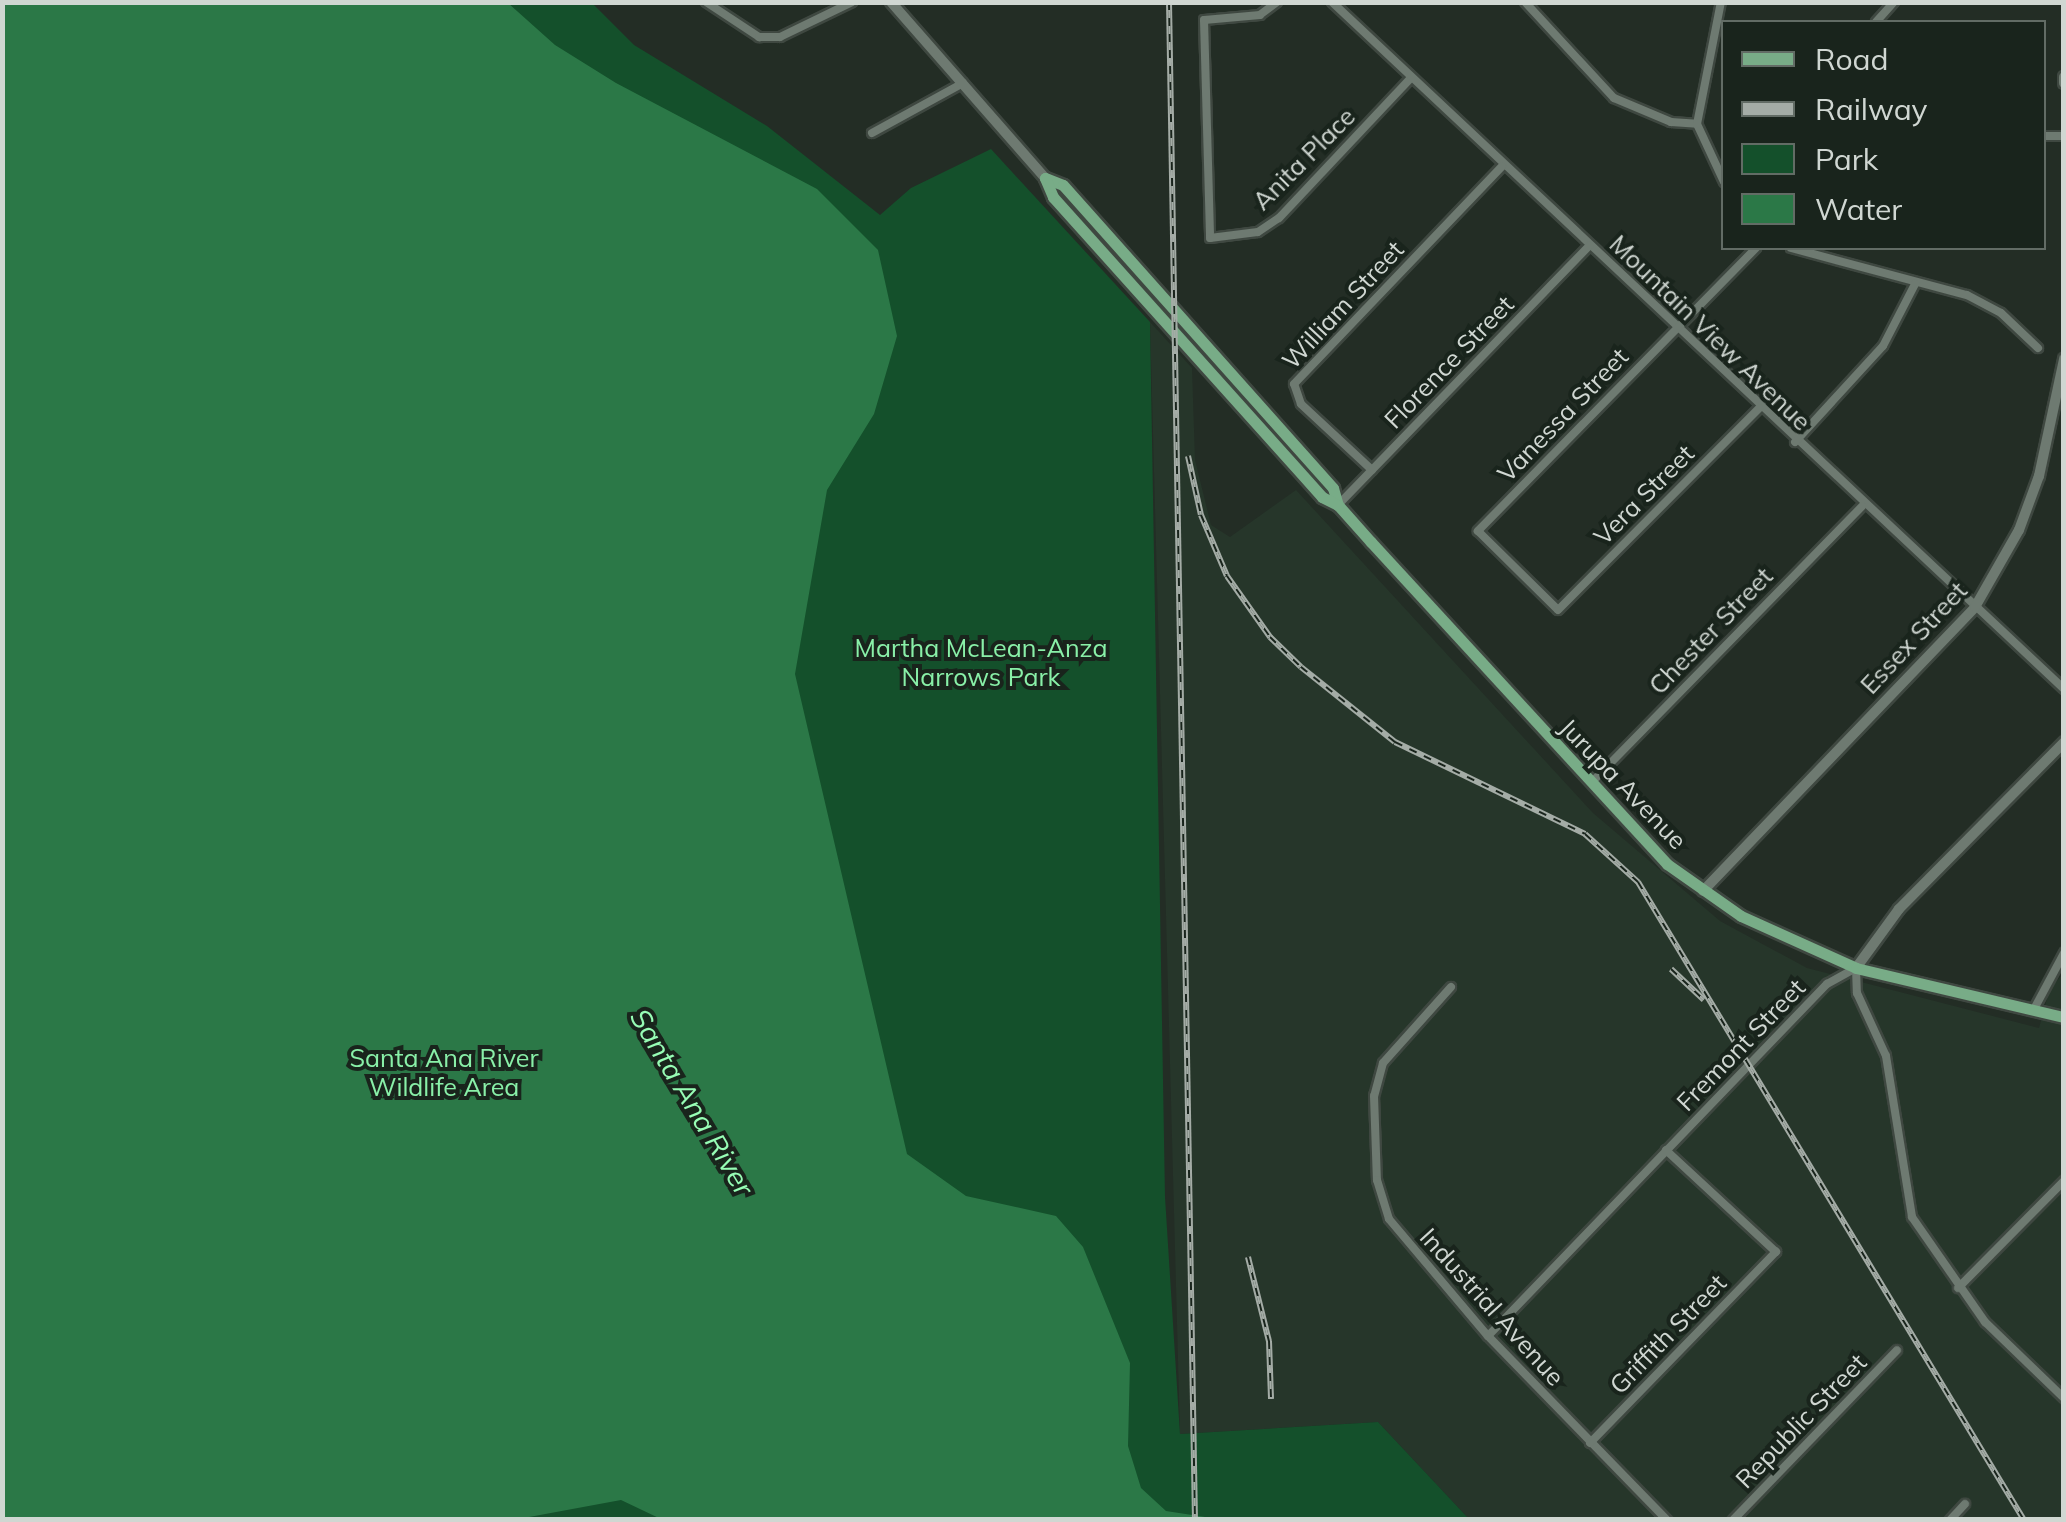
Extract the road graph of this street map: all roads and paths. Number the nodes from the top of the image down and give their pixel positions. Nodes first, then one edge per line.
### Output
1 (706, 2) edge
2 (852, 2) edge
3 (892, 2) edge
4 (1277, 2) edge
5 (1332, 2) edge
6 (1525, 2) edge
7 (1721, 2) edge
8 (1411, 78) junction
9 (962, 83) junction
10 (1696, 124) junction
11 (872, 133) dead end
12 (1502, 166) junction
13 (1721, 176) edge
14 (1044, 178) joint
15 (1589, 246) junction
16 (1754, 250) edge
17 (1799, 250) edge
18 (1915, 284) junction
19 (1676, 329) junction
20 (2038, 348) dead end
21 (2064, 359) edge
22 (1758, 408) junction
23 (1795, 442) junction
24 (1372, 470) junction
25 (1338, 505) junction
26 (1862, 506) junction
27 (1975, 607) junction
28 (1558, 610) joint
29 (2064, 689) edge
30 (2064, 742) edge
31 (1588, 785) junction
32 (1703, 891) junction
33 (2064, 953) edge
34 (1856, 968) junction
35 (1452, 987) dead end
36 (2034, 1010) junction
37 (2064, 1017) edge
38 (1666, 1150) junction
39 (2064, 1182) edge
40 (1958, 1288) junction
41 (1488, 1336) junction
42 (1898, 1350) dead end
43 (2064, 1398) edge
44 (1590, 1443) junction
45 (1965, 1504) dead end
46 (1667, 1520) edge
47 (1733, 1520) edge
48 (1950, 1520) edge

1 - 2 street
3 - 9 street, Jurupa Avenue
4 - 8 street, Anita Place
5 - 8 street, Mountain View Avenue
6 - 10 street
7 - 10 street
8 - 12 street, Mountain View Avenue
9 - 11 street
9 - 14 street, Jurupa Avenue
10 - 13 street
12 - 15 street, Mountain View Avenue
12 - 24 street, William Street
14 - 25 main road, Jurupa Avenue
15 - 19 street, Mountain View Avenue
15 - 24 street, Florence Street
16 - 19 street, Vanessa Street
17 - 18 street
18 - 20 street
18 - 23 street
19 - 22 street, Mountain View Avenue
19 - 28 street, Vanessa Street
21 - 27 street, Essex Street
22 - 23 street, Mountain View Avenue
22 - 28 street, Vera Street
23 - 26 street, Mountain View Avenue
24 - 25 street, Florence Street
25 - 31 main road, Jurupa Avenue
26 - 27 street, Mountain View Avenue
26 - 31 street, Chester Street
27 - 29 street, Mountain View Avenue
27 - 32 street, Essex Street
30 - 34 street, Fremont Street
31 - 32 main road, Jurupa Avenue
32 - 34 main road, Jurupa Avenue
33 - 36 street
34 - 36 main road, Jurupa Avenue
34 - 38 street, Fremont Street
34 - 40 street
35 - 41 street, Industrial Avenue
36 - 37 main road, Jurupa Avenue
38 - 41 street, Fremont Street
38 - 44 street, Griffith Street
39 - 40 street
40 - 43 street
41 - 44 street, Industrial Avenue
42 - 47 street, Republic Street
44 - 46 street, Industrial Avenue
45 - 48 street

